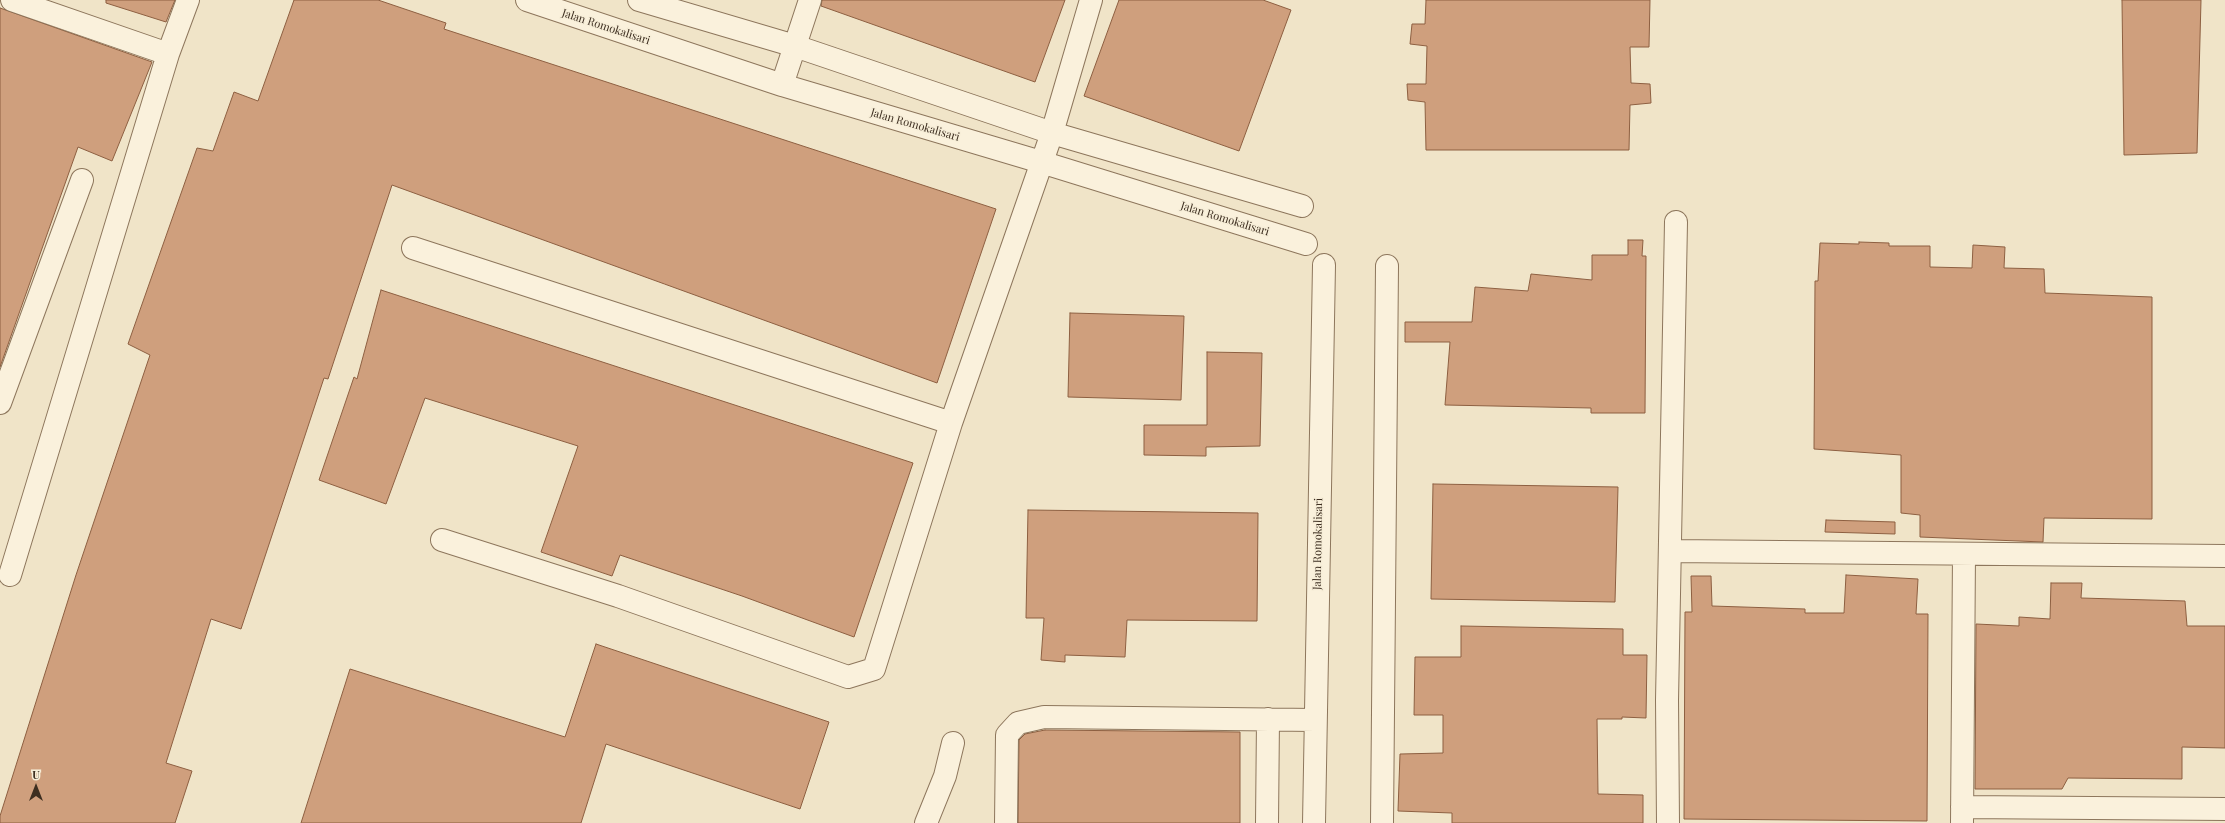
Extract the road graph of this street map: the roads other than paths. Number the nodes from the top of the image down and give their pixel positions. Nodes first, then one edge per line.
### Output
1 (12, 0) edge
2 (188, 0) edge
3 (527, 0) edge
4 (638, 0) edge
5 (810, 0) edge
6 (1092, 0) edge
7 (795, 46) junction
8 (168, 54) junction
9 (782, 85) junction
10 (1052, 133) junction
11 (1041, 162) junction
12 (82, 180) dead end
13 (1302, 206) dead end
14 (1676, 222) dead end
15 (1306, 244) dead end
16 (413, 248) dead end
17 (1324, 265) dead end
18 (1387, 266) dead end
19 (0, 403) edge
20 (951, 423) junction
21 (442, 540) dead end
22 (1670, 551) junction
23 (1964, 554) junction
24 (2225, 556) edge
25 (10, 575) dead end
26 (1268, 719) junction
27 (1315, 720) junction
28 (953, 743) dead end
29 (2225, 809) edge
30 (1962, 815) edge
31 (926, 823) edge
32 (1006, 823) edge
33 (1267, 823) edge
34 (1314, 823) edge
35 (1382, 823) edge
36 (1668, 823) edge

1 - 8 lane
2 - 8 lane
3 - 9 lane, Jalan Romokalisari
4 - 7 lane
5 - 7 lane
6 - 10 lane
7 - 9 lane
7 - 10 lane
8 - 25 lane
9 - 11 lane, Jalan Romokalisari
10 - 11 lane
10 - 13 lane
11 - 15 lane, Jalan Romokalisari
11 - 20 lane
12 - 19 lane
14 - 22 lane
16 - 20 lane
17 - 27 lane, Jalan Romokalisari
18 - 35 lane
20 - 21 lane
22 - 23 lane
22 - 36 lane
23 - 24 lane
23 - 30 lane
26 - 27 lane
26 - 32 lane
26 - 33 lane
27 - 34 lane, Jalan Romokalisari
28 - 31 lane
29 - 30 lane

